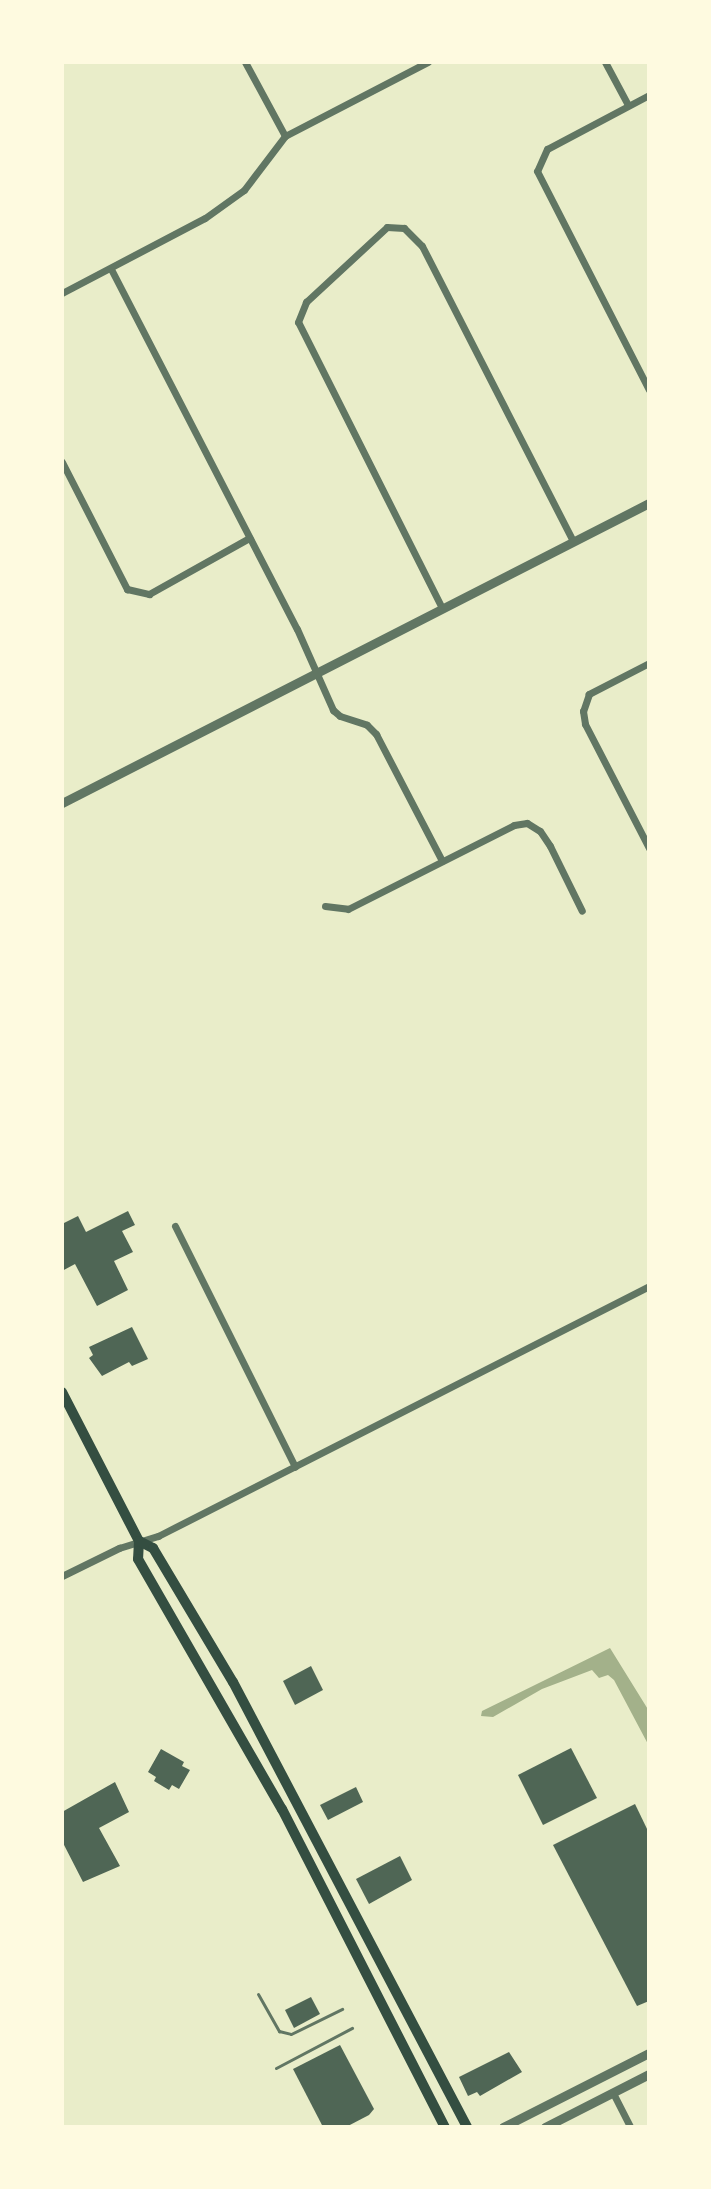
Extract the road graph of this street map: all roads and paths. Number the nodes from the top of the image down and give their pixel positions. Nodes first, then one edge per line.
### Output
1 (245, 62) edge
2 (428, 62) edge
3 (605, 62) edge
4 (649, 95) edge
5 (628, 105) junction
6 (285, 136) junction
7 (111, 269) junction
8 (62, 293) edge
9 (649, 390) edge
10 (62, 462) edge
11 (649, 503) edge
12 (249, 538) junction
13 (573, 541) junction
14 (442, 608) junction
15 (649, 663) edge
16 (318, 673) junction
17 (62, 803) edge
18 (649, 848) edge
19 (442, 861) junction
20 (325, 906) dead end
21 (582, 911) dead end
22 (175, 1226) dead end
23 (649, 1286) edge
24 (62, 1392) edge
25 (295, 1467) junction
26 (139, 1541) junction
27 (62, 1576) edge
28 (258, 1994) dead end
29 (342, 2009) dead end
30 (352, 2028) dead end
31 (649, 2053) edge
32 (276, 2068) dead end
33 (649, 2074) edge
34 (613, 2093) junction
35 (445, 2127) edge
36 (467, 2127) edge
37 (503, 2127) edge
38 (545, 2127) edge
39 (630, 2127) edge

1 - 6 street
2 - 6 street
3 - 5 street
4 - 5 street
5 - 9 street
6 - 7 street
7 - 8 street
7 - 12 street
10 - 12 street
11 - 13 street
12 - 16 street
13 - 14 street
13 - 14 street
14 - 16 street
15 - 18 street
16 - 17 street
16 - 19 street
19 - 20 street
19 - 21 street
22 - 25 street
23 - 25 street
24 - 26 main road
25 - 26 street
26 - 27 street
26 - 35 main road
26 - 36 main road
28 - 29 lane
30 - 32 lane
31 - 37 street
33 - 34 street
34 - 38 street
34 - 39 street

